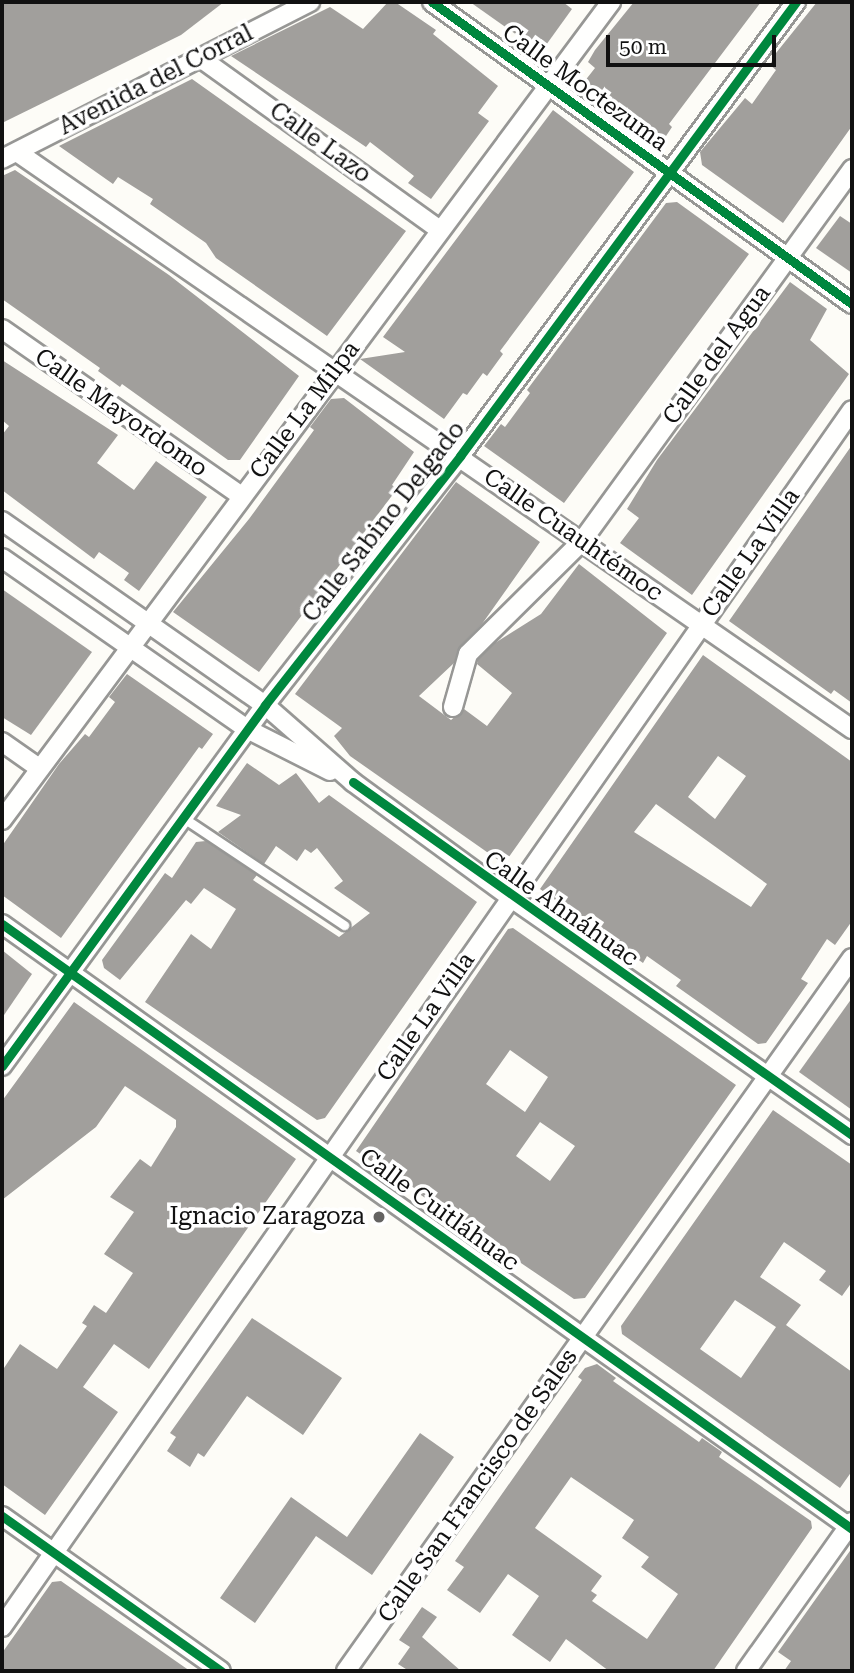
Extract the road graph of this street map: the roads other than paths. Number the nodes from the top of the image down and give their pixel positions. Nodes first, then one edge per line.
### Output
1 (310, 2) edge
2 (432, 2) edge
3 (611, 2) edge
4 (796, 2) edge
5 (200, 57) junction
6 (549, 85) junction
7 (9, 155) edge
8 (852, 169) edge
9 (670, 173) junction
10 (440, 230) junction
11 (788, 258) junction
12 (852, 304) edge
13 (2, 329) edge
14 (336, 370) junction
15 (852, 410) edge
16 (460, 456) junction
17 (241, 496) junction
18 (2, 520) edge
19 (582, 541) junction
20 (2, 558) edge
21 (147, 621) junction
22 (702, 623) junction
23 (129, 644) junction
24 (265, 705) junction
25 (453, 707) dead end
26 (247, 729) junction
27 (852, 729) edge
28 (2, 741) edge
29 (39, 768) junction
30 (353, 782) junction
31 (182, 817) junction
32 (2, 820) edge
33 (510, 897) junction
34 (2, 924) edge
35 (344, 925) dead end
36 (852, 958) edge
37 (70, 971) junction
38 (2, 1066) edge
39 (769, 1077) junction
40 (852, 1135) edge
41 (330, 1154) junction
42 (583, 1338) junction
43 (2, 1516) edge
44 (851, 1526) edge
45 (54, 1554) junction
46 (2, 1627) edge
47 (220, 1671) edge
48 (346, 1671) edge
49 (746, 1671) edge

1 - 5 street, Avenida del Corral
2 - 6 street, Calle Moctezuma
3 - 6 street, Calle La Milpa
4 - 9 street, Calle Sabino Delgado
5 - 7 street, Avenida del Corral
5 - 10 street, Calle Lazo
6 - 9 street, Calle Moctezuma
6 - 10 street, Calle La Milpa
7 - 14 street, Calle Cuauhtémoc
8 - 11 street, Calle del Agua
9 - 11 street, Calle Moctezuma
9 - 16 street, Calle Sabino Delgado
10 - 14 street, Calle La Milpa
11 - 12 street, Calle Moctezuma
11 - 19 street, Calle del Agua
13 - 17 street, Calle Mayordomo
14 - 16 street, Calle Cuauhtémoc
14 - 17 street, Calle La Milpa
15 - 22 street, Calle La Villa
16 - 19 street, Calle Cuauhtémoc
16 - 24 street, Calle Sabino Delgado
17 - 21 street, Calle La Milpa
18 - 21 street, Calle Ahnáhuac
19 - 22 street, Calle Cuauhtémoc
19 - 25 street, Calle del Agua
20 - 23 street, Calle Ahnáhuac
21 - 23 street, Calle La Milpa
21 - 24 street, Calle Ahnáhuac
22 - 27 street, Calle Cuauhtémoc
22 - 33 street, Calle La Villa
23 - 26 street, Calle Ahnáhuac
23 - 29 street, Calle La Milpa
24 - 26 street, Calle Sabino Delgado
24 - 30 street, Calle Ahnáhuac
26 - 30 street, Calle Ahnáhuac
26 - 31 street, Calle Sabino Delgado
28 - 29 street
29 - 32 street, Calle La Milpa
30 - 33 street, Calle Ahnáhuac
31 - 35 lane
31 - 37 street, Calle Sabino Delgado
33 - 39 street, Calle Ahnáhuac
33 - 41 street, Calle La Villa
34 - 37 street, Calle Cuitláhuac
36 - 39 street, Calle San Francisco de Sales
37 - 38 street, Calle Sabino Delgado
37 - 41 street, Calle Cuitláhuac
39 - 40 street, Calle Ahnáhuac
39 - 42 street, Calle San Francisco de Sales
41 - 42 street, Calle Cuitláhuac
41 - 45 street, Calle La Villa
42 - 44 street, Calle Cuitláhuac
42 - 48 street, Calle San Francisco de Sales
43 - 45 street
44 - 49 street
45 - 46 street, Calle La Villa
45 - 47 street

